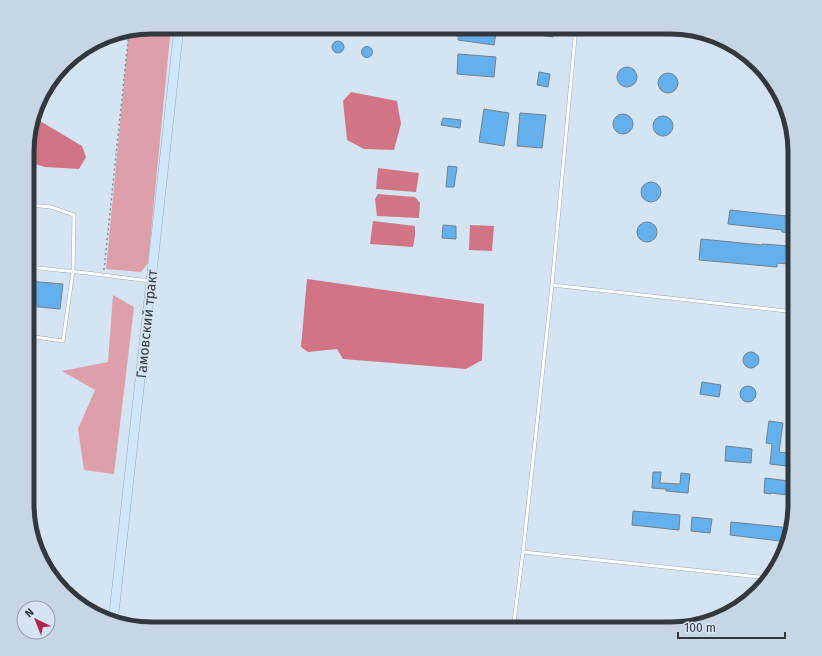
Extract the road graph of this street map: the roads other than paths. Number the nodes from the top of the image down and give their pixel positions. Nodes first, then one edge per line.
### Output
1 (178, 34) edge
2 (575, 34) edge
3 (34, 206) edge
4 (34, 268) edge
5 (73, 271) junction
6 (152, 281) junction
7 (552, 285) junction
8 (788, 311) edge
9 (34, 337) edge
10 (523, 552) junction
11 (763, 577) edge
12 (114, 616) edge
13 (514, 622) edge

1 - 6 street, Гамовский тракт
2 - 7 lane
3 - 5 lane
4 - 5 lane
5 - 6 lane
5 - 9 lane
6 - 12 street, Гамовский тракт
7 - 8 lane
7 - 10 lane
10 - 11 lane
10 - 13 lane

